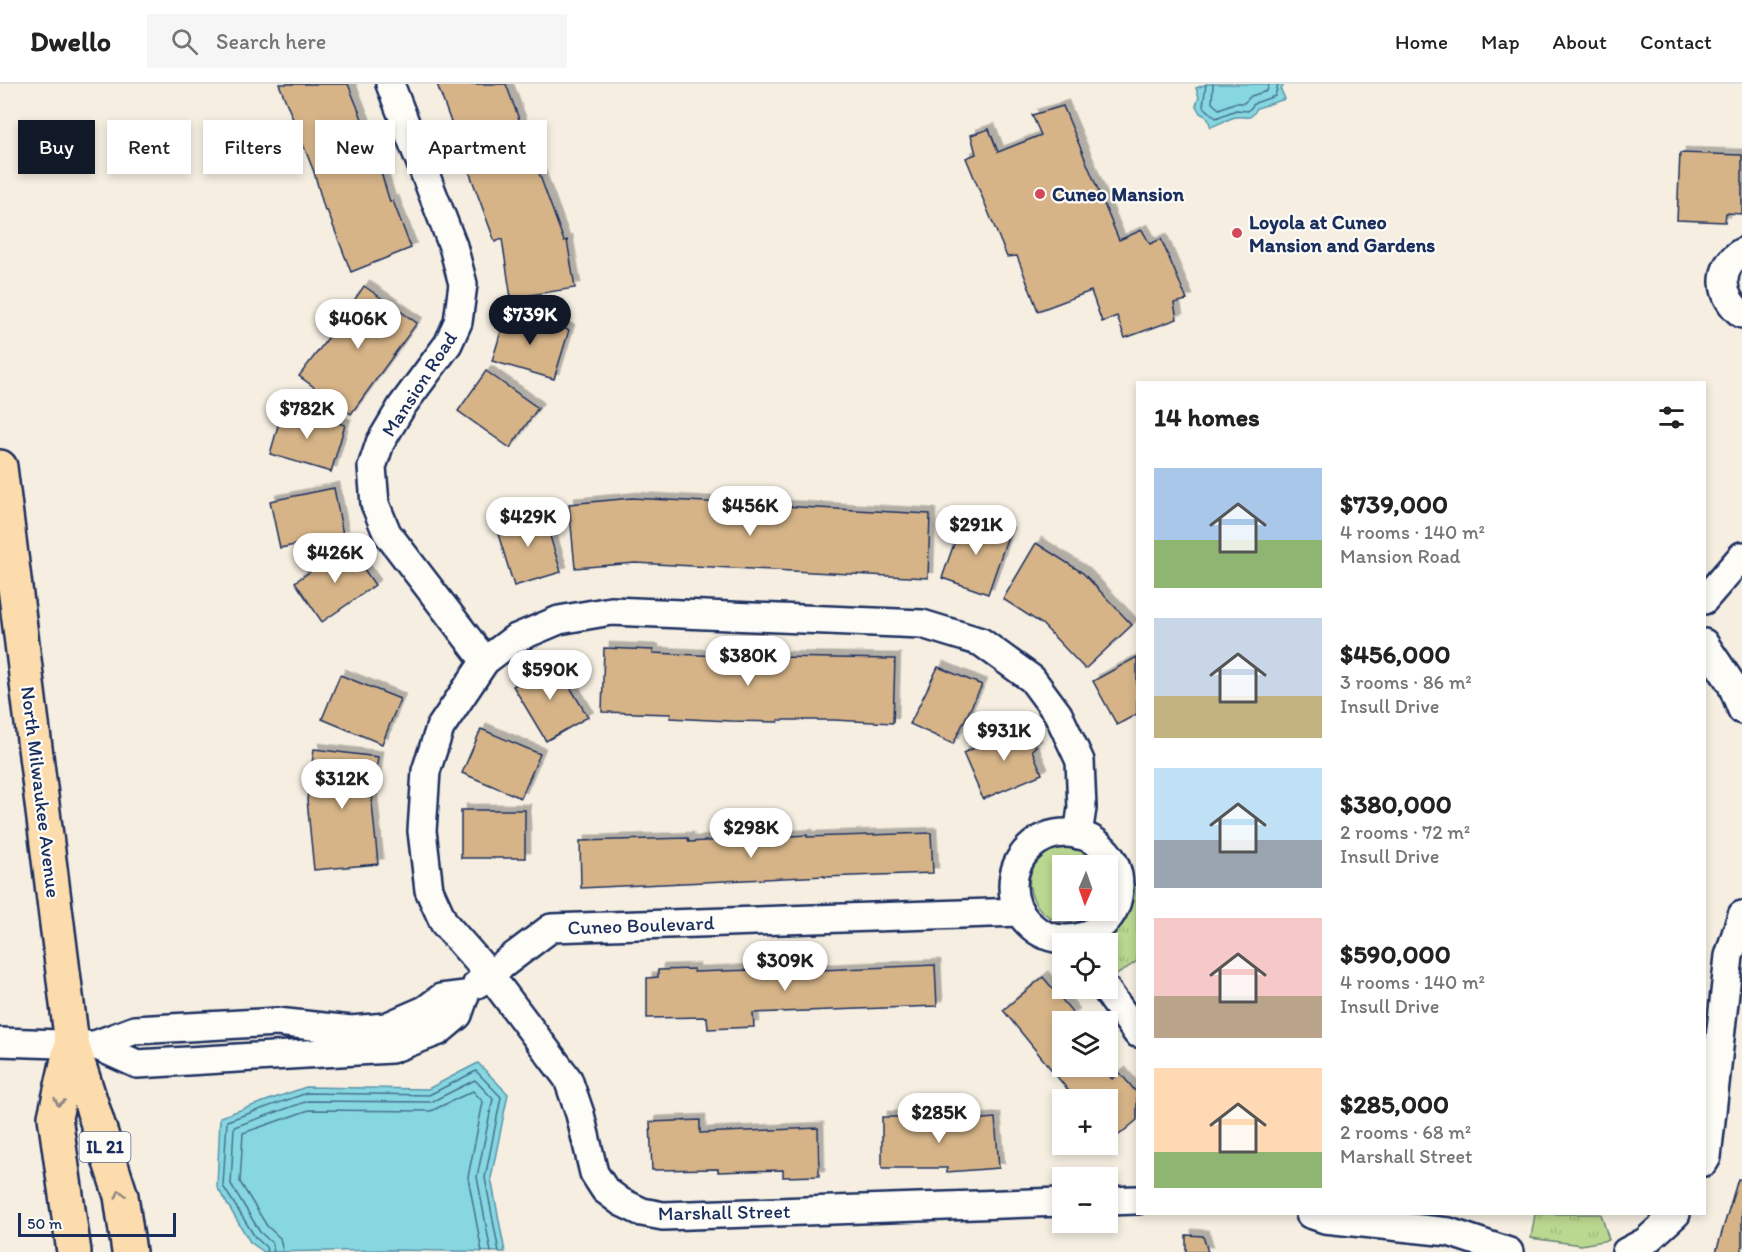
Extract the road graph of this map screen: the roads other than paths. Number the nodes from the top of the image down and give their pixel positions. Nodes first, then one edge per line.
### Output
1 (390, 84) edge
2 (1742, 252) edge
3 (1742, 314) edge
4 (0, 467) edge
5 (1742, 556) edge
6 (1706, 598) edge
7 (1706, 646) edge
8 (485, 661) junction
9 (1742, 710) edge
10 (1078, 835) junction
11 (1127, 868) edge
12 (1020, 912) junction
13 (1742, 915) edge
14 (1091, 933) edge
15 (1052, 937) edge
16 (489, 974) junction
17 (465, 995) junction
18 (1113, 999) edge
19 (319, 1026) junction
20 (1136, 1033) edge
21 (0, 1042) edge
22 (83, 1045) junction
23 (321, 1054) junction
24 (1706, 1159) edge
25 (1136, 1200) edge
26 (1118, 1201) edge
27 (1052, 1202) edge
28 (1313, 1215) edge
29 (1675, 1215) edge
30 (74, 1252) edge
31 (129, 1252) edge
32 (1509, 1252) edge
33 (1626, 1252) edge

1 - 8 street, Mansion Road
2 - 3 street
4 - 22 main road, North Milwaukee Avenue / IL 21
5 - 6 street
7 - 9 street
8 - 10 street, Marshall Street
8 - 16 street, Marshall Street
10 - 11 street
10 - 12 street
11 - 14 street
12 - 15 street
12 - 16 street, Cuneo Boulevard
13 - 24 street
16 - 17 street, Cuneo Boulevard
16 - 27 street, Marshall Street
17 - 19 street, Cuneo Boulevard
17 - 23 street, Cuneo Boulevard
18 - 20 street
19 - 22 street, Cuneo Boulevard
19 - 23 street
21 - 22 street
22 - 23 street, Cuneo Boulevard
22 -> 30 main road, IL 21
31 -> 22 main road, IL 21
25 - 26 street
28 - 32 street
29 - 33 street

